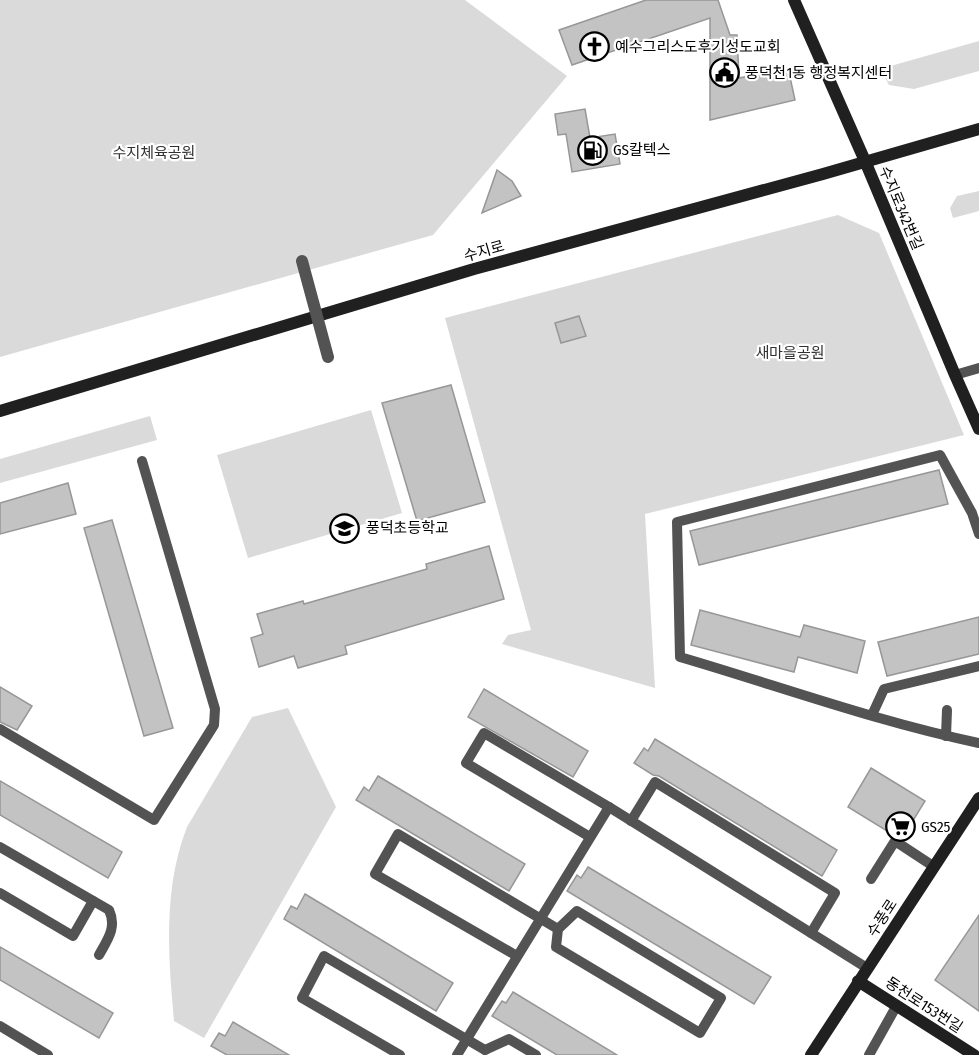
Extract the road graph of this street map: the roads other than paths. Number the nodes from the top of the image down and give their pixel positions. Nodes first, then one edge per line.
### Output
1 (794, 0) edge
2 (979, 129) edge
3 (865, 161) junction
4 (302, 261) dead end
5 (328, 357) dead end
6 (979, 368) edge
7 (955, 375) junction
8 (0, 411) edge
9 (979, 429) edge
10 (142, 461) dead end
11 (979, 534) edge
12 (979, 666) edge
13 (947, 710) dead end
14 (872, 715) junction
15 (0, 729) edge
16 (946, 736) junction
17 (979, 743) edge
18 (979, 798) edge
19 (609, 807) junction
20 (632, 821) junction
21 (590, 837) junction
22 (0, 847) edge
23 (933, 866) junction
24 (871, 879) dead end
25 (0, 893) edge
26 (93, 901) junction
27 (541, 920) junction
28 (558, 929) junction
29 (811, 933) junction
30 (99, 955) dead end
31 (517, 956) junction
32 (867, 968) junction
33 (858, 981) junction
34 (897, 1005) junction
35 (0, 1026) edge
36 (467, 1039) junction
37 (485, 1053) edge
38 (48, 1055) edge
39 (400, 1055) edge
40 (457, 1055) edge
41 (536, 1055) edge
42 (811, 1055) edge
43 (869, 1055) edge
44 (974, 1055) edge

1 - 3 main road, 수지로342번길
2 - 3 main road, 수지로
3 - 7 main road, 수지로342번길
3 - 8 main road, 수지로
4 - 5 street, bridge
6 - 7 lane
7 - 9 main road, 수지로342번길
10 - 15 lane
11 - 14 lane
12 - 14 lane
13 - 16 lane
14 - 16 lane
16 - 17 lane
18 - 23 main road, 수풍로
19 - 20 lane
19 - 21 lane
19 - 21 lane
20 - 29 lane
20 - 29 lane
21 - 27 lane
22 - 26 lane
23 - 24 lane
23 - 32 main road, 수풍로
25 - 26 lane
26 - 30 lane
27 - 28 lane
27 - 31 lane
27 - 31 lane
28 - 28 lane
29 - 32 lane
31 - 36 lane
32 - 33 main road, 수풍로
33 - 34 main road, 동천로153번길
33 - 42 main road, 수풍로
34 - 43 lane
34 - 44 main road, 동천로153번길
35 - 38 lane
36 - 37 lane
36 - 39 lane
36 - 40 lane
37 - 41 lane

